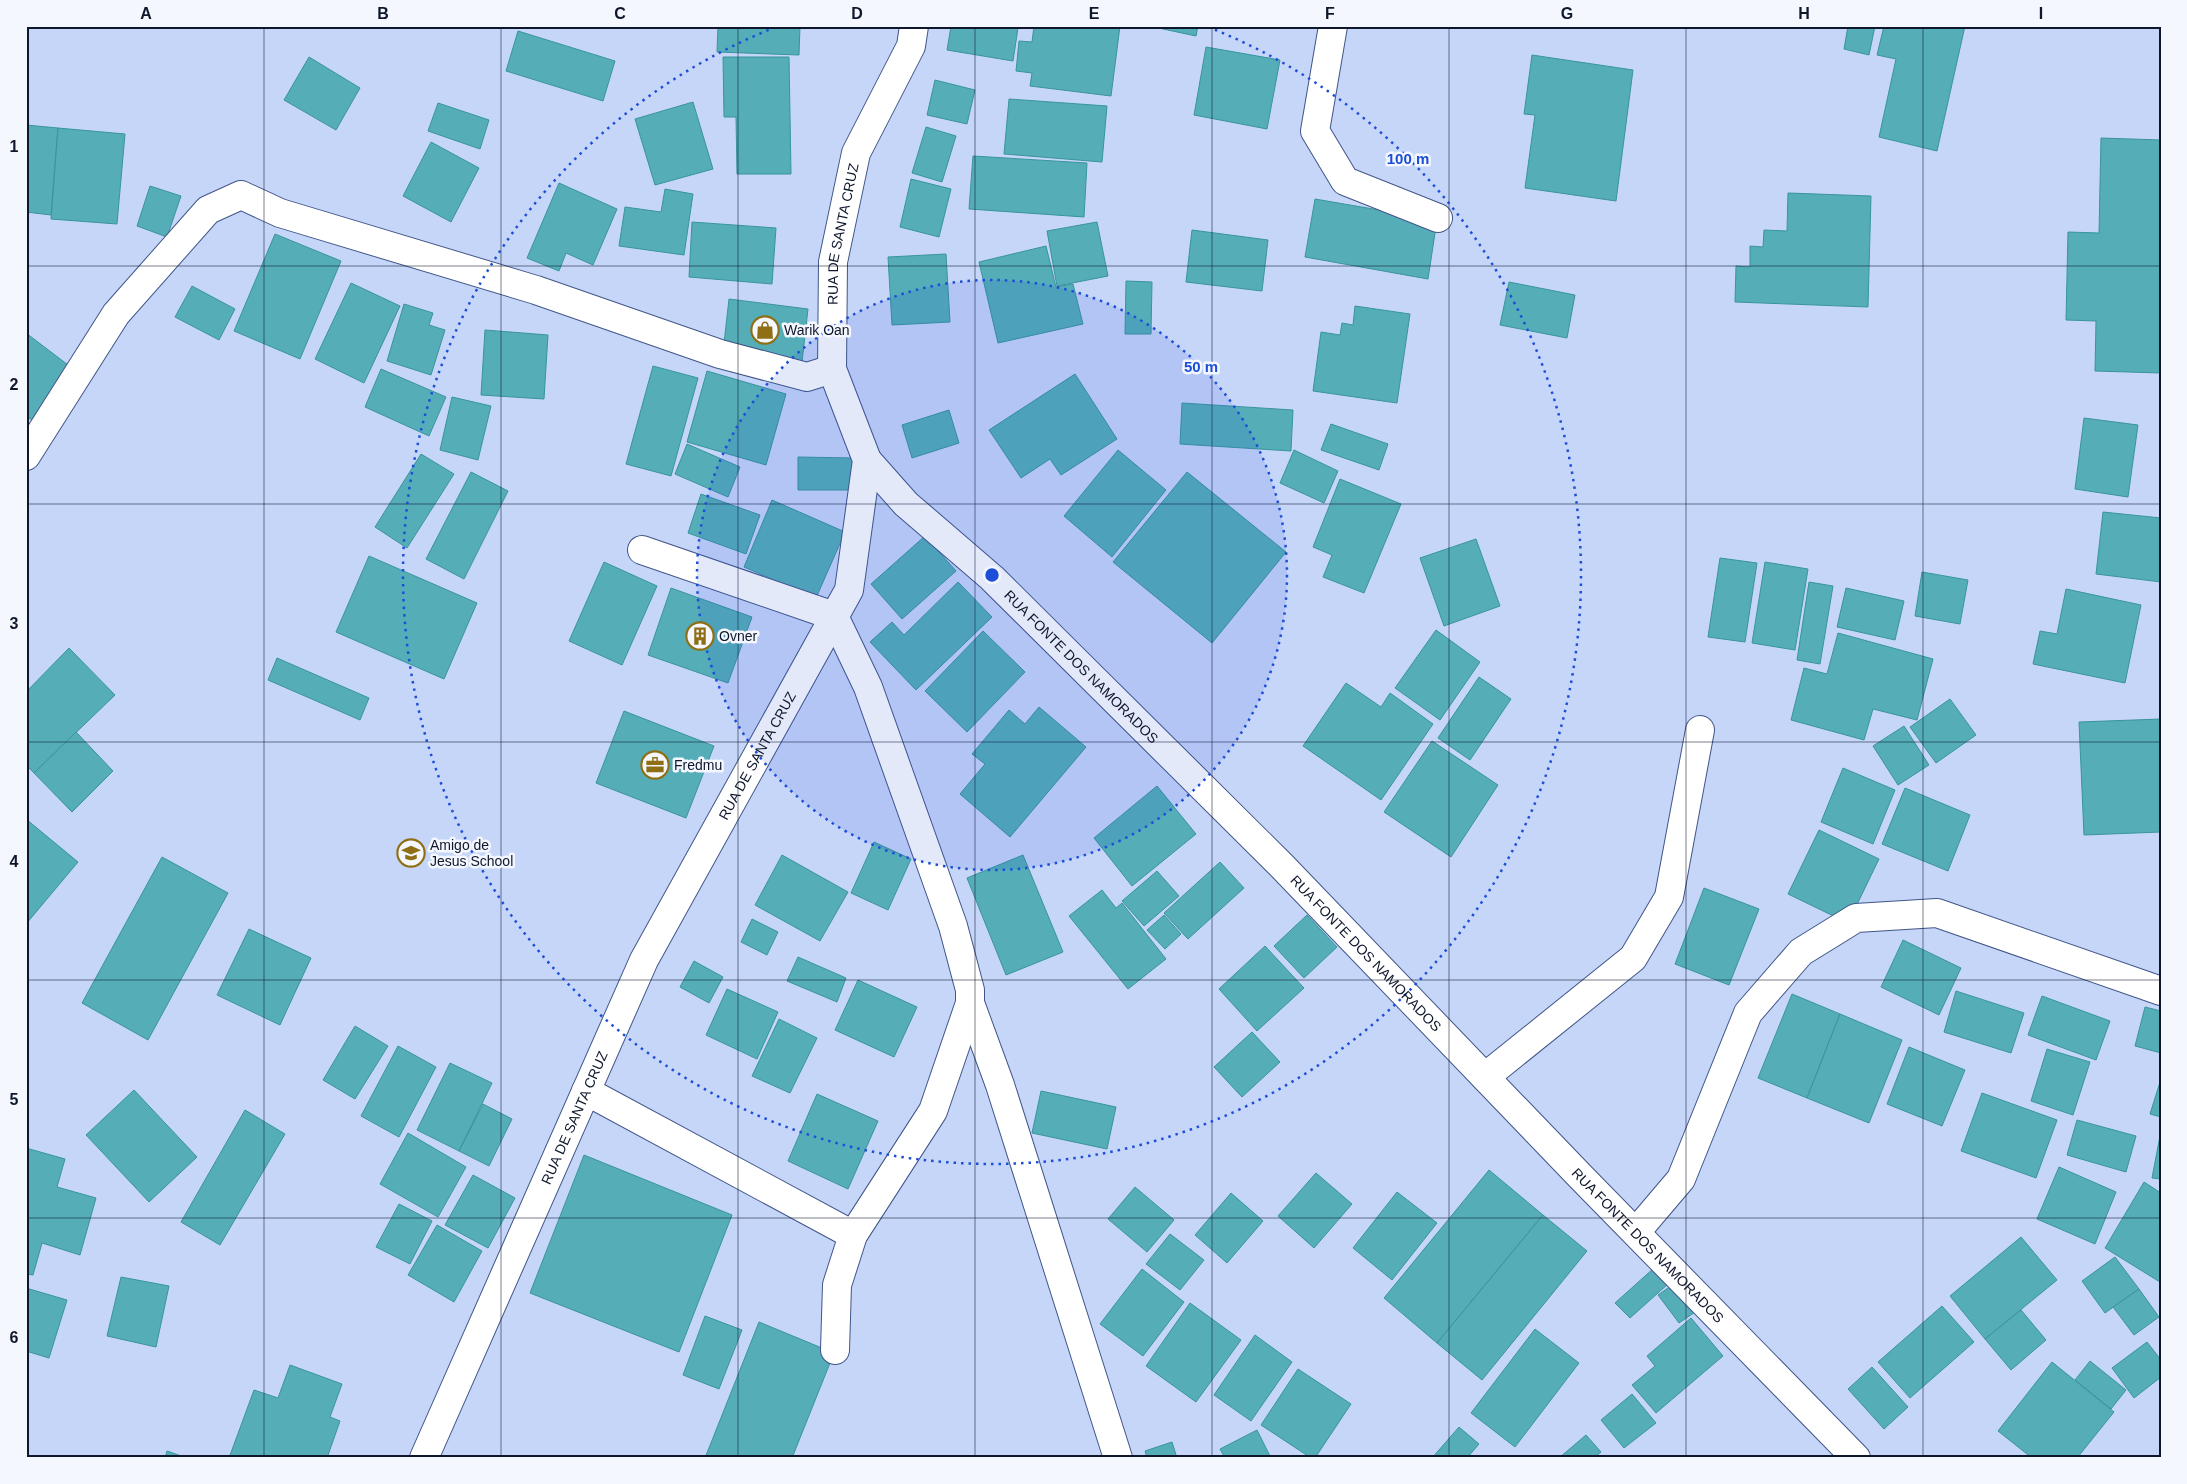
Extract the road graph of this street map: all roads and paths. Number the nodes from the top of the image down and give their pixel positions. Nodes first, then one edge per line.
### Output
1 (914, 26) edge
2 (1334, 26) edge
3 (1438, 218) dead end
4 (832, 369) junction
5 (26, 456) edge
6 (867, 460) junction
7 (642, 550) dead end
8 (834, 616) junction
9 (1700, 730) dead end
10 (2161, 991) edge
11 (970, 1003) junction
12 (1485, 1077) junction
13 (586, 1091) junction
14 (1636, 1232) junction
15 (853, 1235) junction
16 (835, 1350) dead end
17 (424, 1458) edge
18 (1118, 1458) edge
19 (1856, 1458) edge

1 - 4 street, RUA DE SANTA CRUZ
2 - 3 street
4 - 5 street
4 - 6 street, RUA DE SANTA CRUZ
6 - 8 street, RUA DE SANTA CRUZ
6 - 12 street, RUA FONTE DOS NAMORADOS
7 - 8 street
8 - 11 street
8 - 13 street, RUA DE SANTA CRUZ
9 - 12 street
10 - 14 street
11 - 15 street
11 - 18 street
12 - 14 street, RUA FONTE DOS NAMORADOS
13 - 15 street
13 - 17 street, RUA DE SANTA CRUZ
14 - 19 street, RUA FONTE DOS NAMORADOS
15 - 16 street

